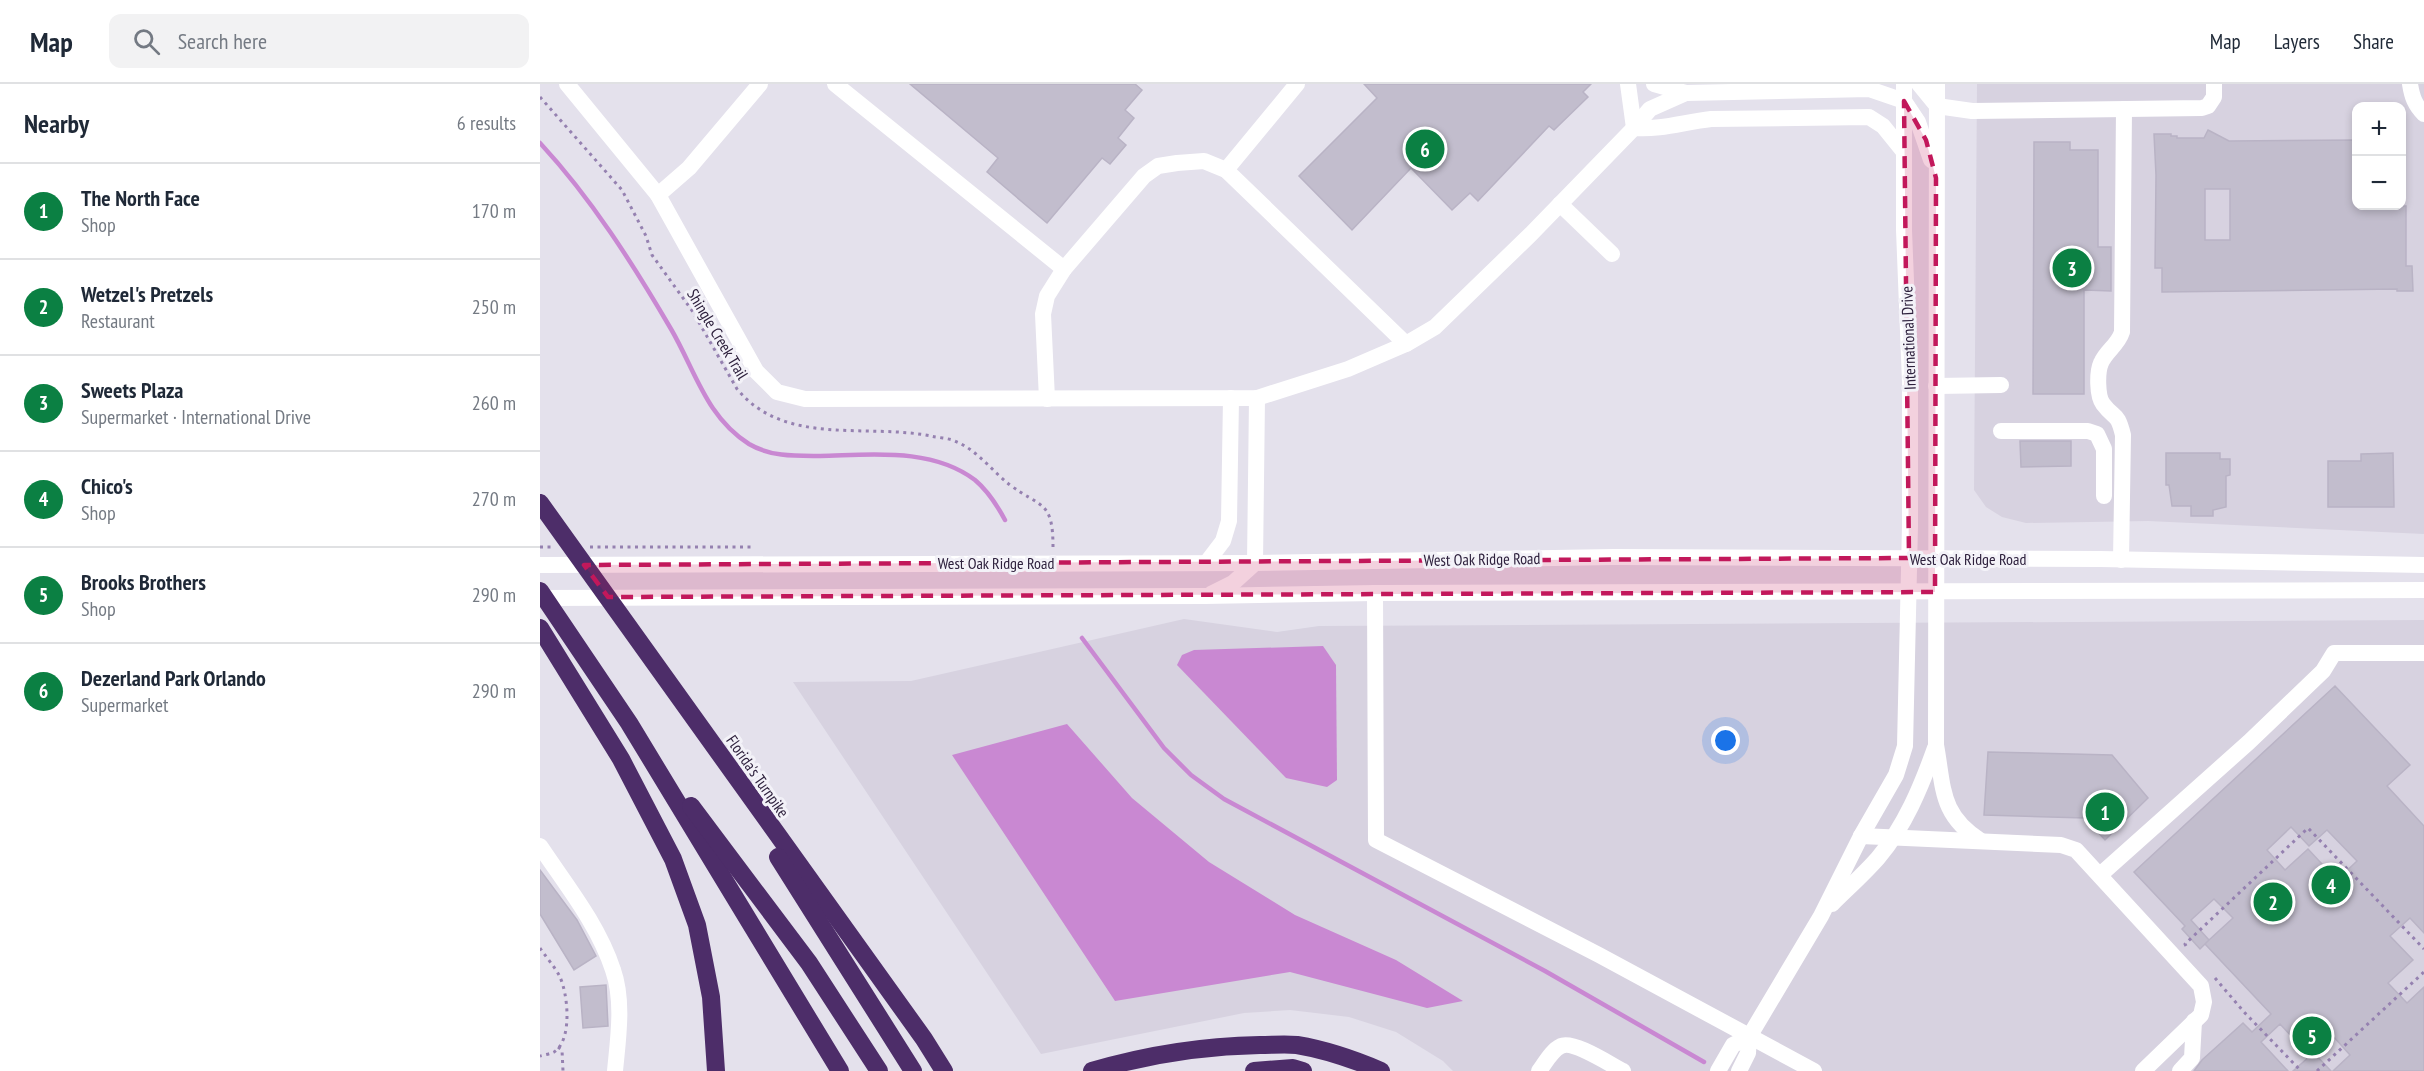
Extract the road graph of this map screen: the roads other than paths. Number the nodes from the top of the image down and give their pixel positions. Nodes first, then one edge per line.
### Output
1 (567, 84) edge
2 (760, 84) edge
3 (835, 84) edge
4 (1297, 84) edge
5 (1628, 84) edge
6 (1654, 84) edge
7 (1904, 84) edge
8 (1919, 84) edge
9 (1937, 84) edge
10 (2214, 84) edge
11 (2410, 84) edge
12 (1686, 93) junction
13 (1904, 101) junction
14 (1937, 106) junction
15 (2124, 109) junction
16 (2424, 114) edge
17 (1634, 128) junction
18 (1904, 152) junction
19 (1226, 170) junction
20 (1936, 178) junction
21 (658, 195) junction
22 (1560, 204) junction
23 (1612, 254) dead end
24 (1064, 269) junction
25 (1406, 344) junction
26 (2001, 385) dead end
27 (1936, 386) junction
28 (1231, 398) junction
29 (1257, 398) junction
30 (1047, 399) junction
31 (2001, 431) dead end
32 (2104, 496) dead end
33 (540, 503) edge
34 (1909, 558) junction
35 (1935, 558) junction
36 (2121, 560) junction
37 (1207, 562) junction
38 (1255, 563) junction
39 (540, 565) edge
40 (2424, 565) edge
41 (2424, 590) edge
42 (540, 591) edge
43 (1908, 592) junction
44 (1935, 592) junction
45 (1375, 593) junction
46 (1205, 596) junction
47 (540, 598) edge
48 (540, 628) edge
49 (2424, 652) edge
50 (674, 692) junction
51 (629, 723) junction
52 (1936, 745) junction
53 (1861, 836) junction
54 (1894, 837) junction
55 (1981, 841) junction
56 (540, 846) edge
57 (2100, 875) junction
58 (1821, 916) junction
59 (2194, 1021) junction
60 (1749, 1037) junction
61 (615, 1071) edge
62 (716, 1071) edge
63 (840, 1071) edge
64 (879, 1071) edge
65 (913, 1071) edge
66 (946, 1071) edge
67 (1092, 1071) edge
68 (1254, 1071) edge
69 (1303, 1071) edge
70 (1381, 1071) edge
71 (1539, 1071) edge
72 (1623, 1071) edge
73 (1718, 1071) edge
74 (1739, 1071) edge
75 (1814, 1071) edge
76 (2143, 1071) edge
77 (2180, 1071) edge

1 - 21 street
2 - 21 street
3 - 24 street
4 - 19 street
5 - 17 street
6 - 12 street
7 - 13 street, International Drive
8 - 14 street
9 - 14 street, International Drive
10 - 15 street
11 - 16 street
12 - 13 street
12 - 17 street
13 - 18 street, International Drive
13 - 20 street
14 - 15 street
14 - 20 street, International Drive
15 - 36 street
17 - 18 street
17 - 22 street
18 - 34 street, International Drive
19 - 24 street
19 - 25 street
20 - 27 street, International Drive
21 - 30 street
22 - 23 street
22 - 25 street
24 - 30 street
25 - 29 street
26 - 27 street
27 - 35 street, International Drive
28 - 29 street
28 - 30 street
28 - 37 street
29 - 38 street
31 - 32 street
33 - 50 highway, Florida's Turnpike
34 - 35 street, West Oak Ridge Road
34 - 38 street, West Oak Ridge Road
34 - 43 street, International Drive
35 - 36 street, West Oak Ridge Road
35 - 44 street, International Drive
36 - 40 street, West Oak Ridge Road
37 - 38 street, West Oak Ridge Road
37 - 39 street, West Oak Ridge Road
38 - 46 street
41 - 44 street, West Oak Ridge Road
42 - 51 highway
43 - 44 street, West Oak Ridge Road
43 - 45 street, West Oak Ridge Road
43 - 53 street, International Drive
44 - 52 street, International Drive
45 - 46 street, West Oak Ridge Road
45 - 60 street
46 - 47 street, West Oak Ridge Road
48 - 62 highway
49 - 57 street
50 - 65 highway
50 - 66 highway, Florida's Turnpike
51 - 63 highway
51 - 64 highway
52 - 54 street
52 - 55 street
53 - 54 street
53 - 58 street, International Drive
54 - 55 street
54 - 58 street
55 - 57 street
56 - 61 street
57 - 59 street
58 - 60 street
59 - 76 street
59 - 77 street
60 - 73 street
60 - 74 street
60 - 75 street
67 - 70 highway
68 - 69 highway
71 - 72 street

